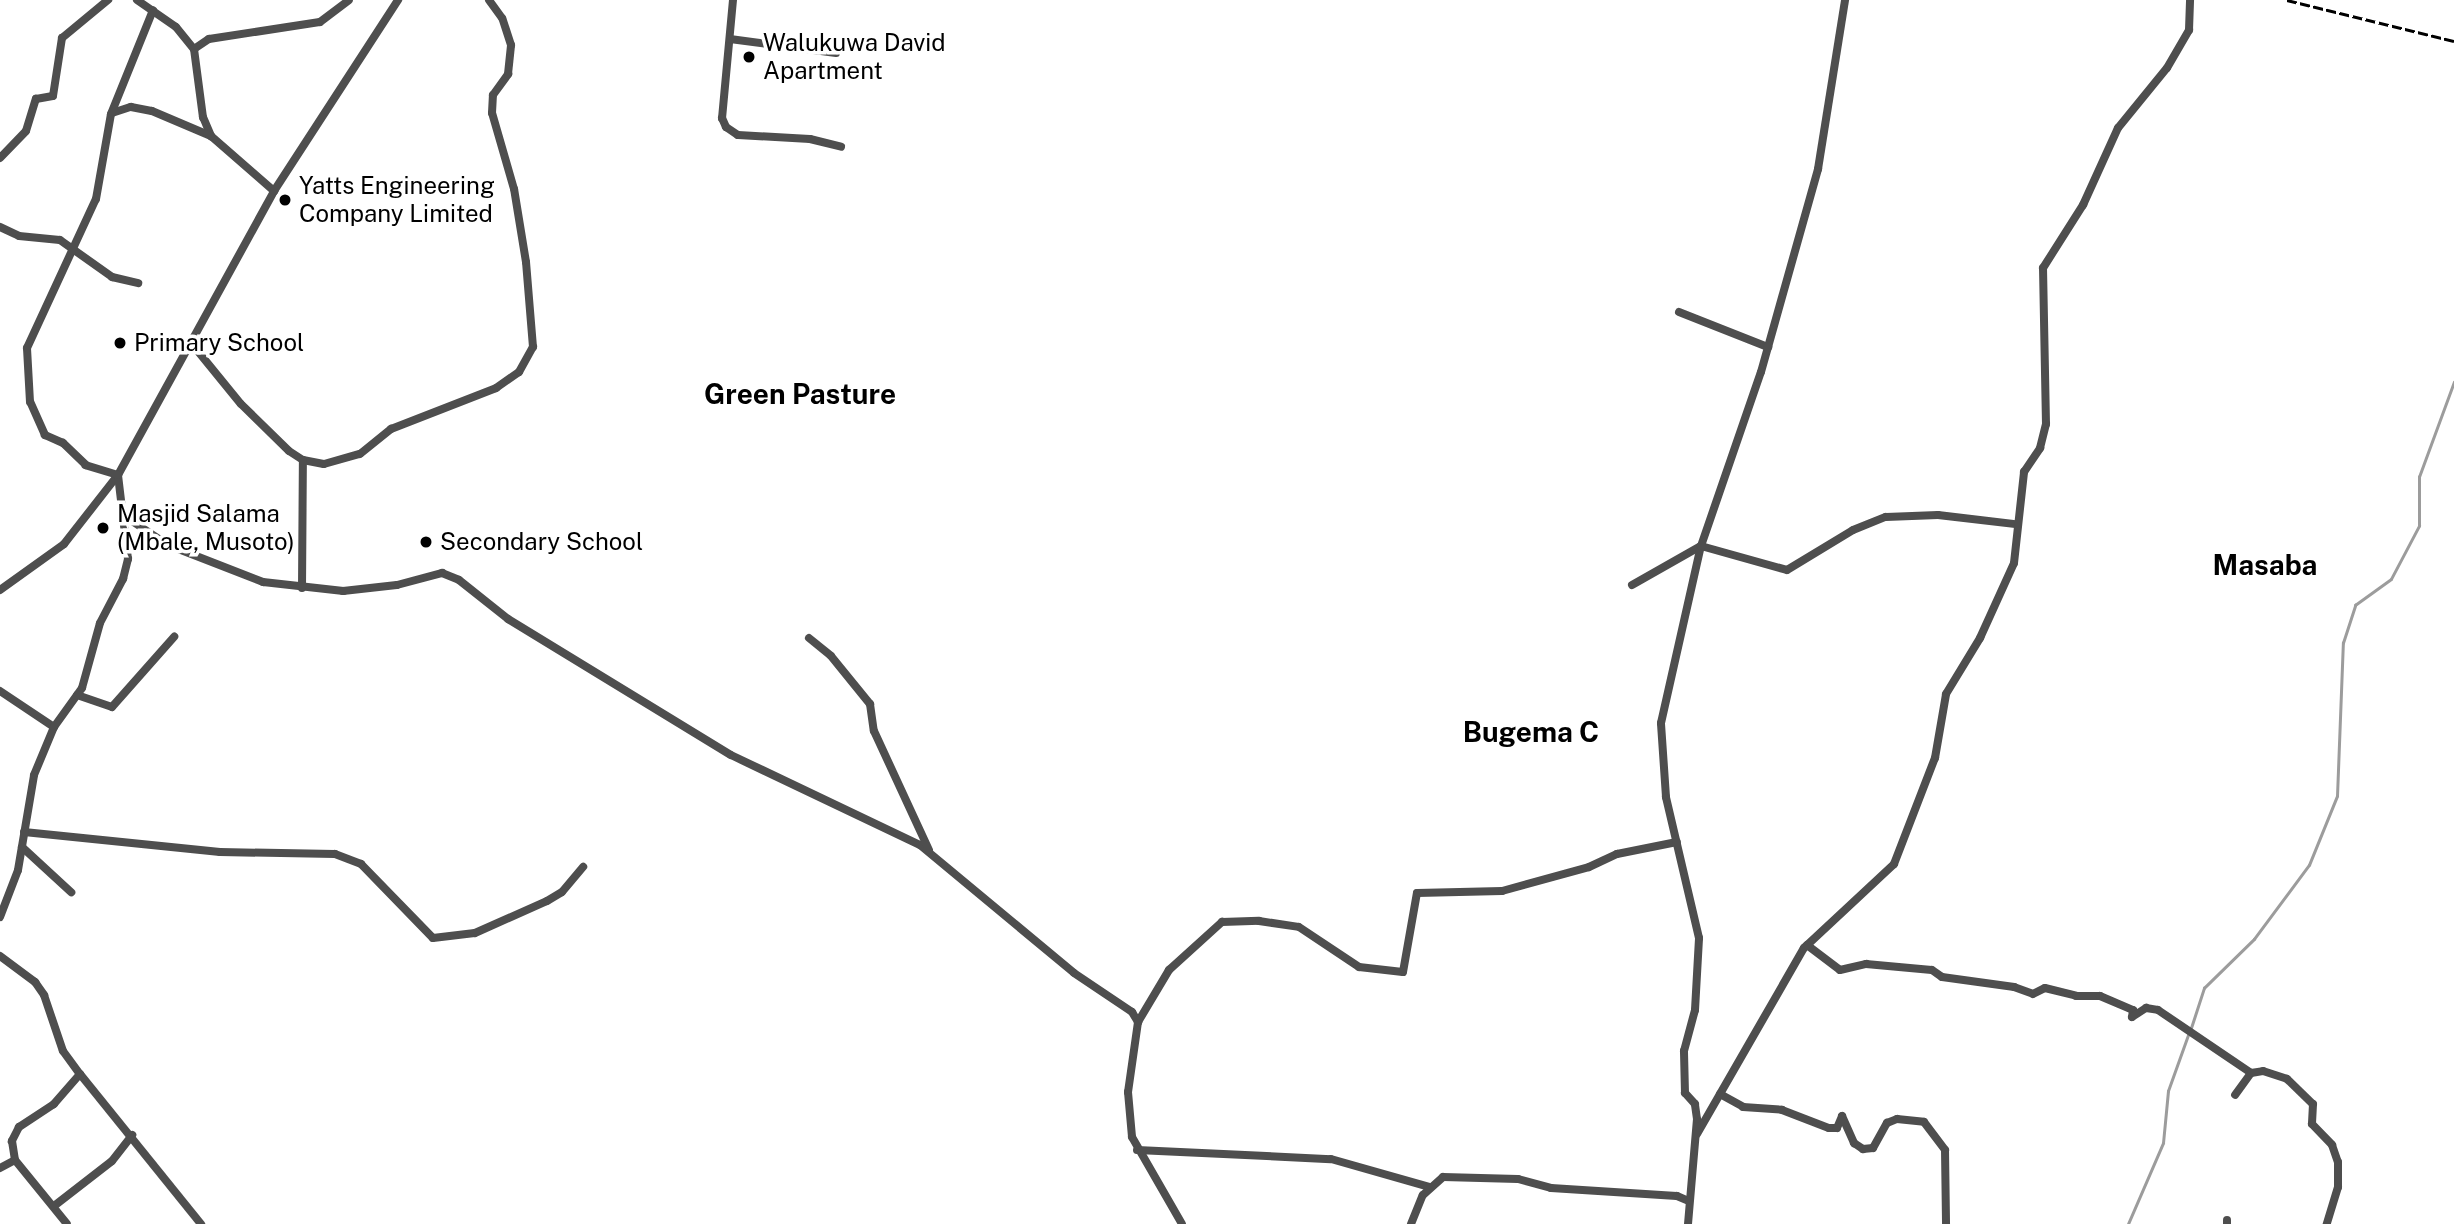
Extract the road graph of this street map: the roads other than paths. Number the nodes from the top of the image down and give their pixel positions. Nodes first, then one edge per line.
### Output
1 (108, 0) edge
2 (137, 0) edge
3 (349, 0) edge
4 (398, 0) edge
5 (489, 0) edge
6 (733, 0) edge
7 (1845, 0) edge
8 (2190, 0) edge
9 (153, 10) junction
10 (730, 39) junction
11 (194, 49) junction
12 (836, 53) dead end
13 (111, 114) junction
14 (211, 136) junction
15 (841, 148) dead end
16 (0, 158) edge
17 (274, 191) junction
18 (0, 227) edge
19 (74, 248) junction
20 (138, 283) dead end
21 (1679, 312) dead end
22 (192, 344) junction
23 (1768, 347) junction
24 (303, 460) junction
25 (118, 475) junction
26 (126, 517) junction
27 (2015, 524) junction
28 (1701, 546) junction
29 (1632, 585) dead end
30 (303, 588) junction
31 (0, 590) edge
32 (174, 637) dead end
33 (809, 638) dead end
34 (0, 691) edge
35 (78, 695) junction
36 (54, 727) junction
37 (24, 832) junction
38 (1677, 842) junction
39 (22, 847) junction
40 (932, 855) junction
41 (583, 867) dead end
42 (71, 892) dead end
43 (0, 918) edge
44 (1807, 945) junction
45 (0, 956) edge
46 (1138, 1022) junction
47 (2251, 1073) junction
48 (80, 1074) junction
49 (1720, 1094) junction
50 (2235, 1095) dead end
51 (1697, 1134) junction
52 (132, 1135) junction
53 (1138, 1150) junction
54 (15, 1160) junction
55 (0, 1168) edge
56 (1429, 1187) junction
57 (1689, 1201) junction
58 (54, 1206) junction
59 (68, 1224) edge
60 (201, 1224) edge
61 (1182, 1224) edge
62 (1411, 1224) edge
63 (1688, 1224) edge
64 (1946, 1224) edge
65 (2327, 1224) edge

1 - 16 street
2 - 9 street
3 - 11 street
4 - 17 street
5 - 24 street
6 - 10 street
7 - 23 street
8 - 27 street
9 - 11 street
9 - 13 street
10 - 12 street
10 - 15 street
11 - 14 street
13 - 14 street
13 - 19 street
14 - 17 street
17 - 22 street
18 - 19 street
19 - 20 street
19 - 25 street
21 - 23 street
22 - 24 street
22 - 25 street
23 - 28 street
24 - 30 street
25 - 26 street
25 - 31 street
26 - 30 street
26 - 35 street
27 - 28 street
27 - 44 street
28 - 29 street
28 - 38 street
30 - 40 street
32 - 35 street
33 - 40 street
34 - 36 street
35 - 36 street
36 - 37 street
37 - 39 street
37 - 41 street
38 - 46 street
38 - 51 street
39 - 42 street
39 - 43 street
40 - 46 street
44 - 47 street
44 - 49 street
45 - 48 street
46 - 53 street
47 - 50 street
47 - 65 street
48 - 52 street
48 - 54 street
49 - 51 street
49 - 64 street
51 - 57 street
52 - 58 street
52 - 60 street
53 - 56 street
53 - 61 street
54 - 55 street
54 - 58 street
56 - 57 street
56 - 62 street
57 - 63 street
58 - 59 street

